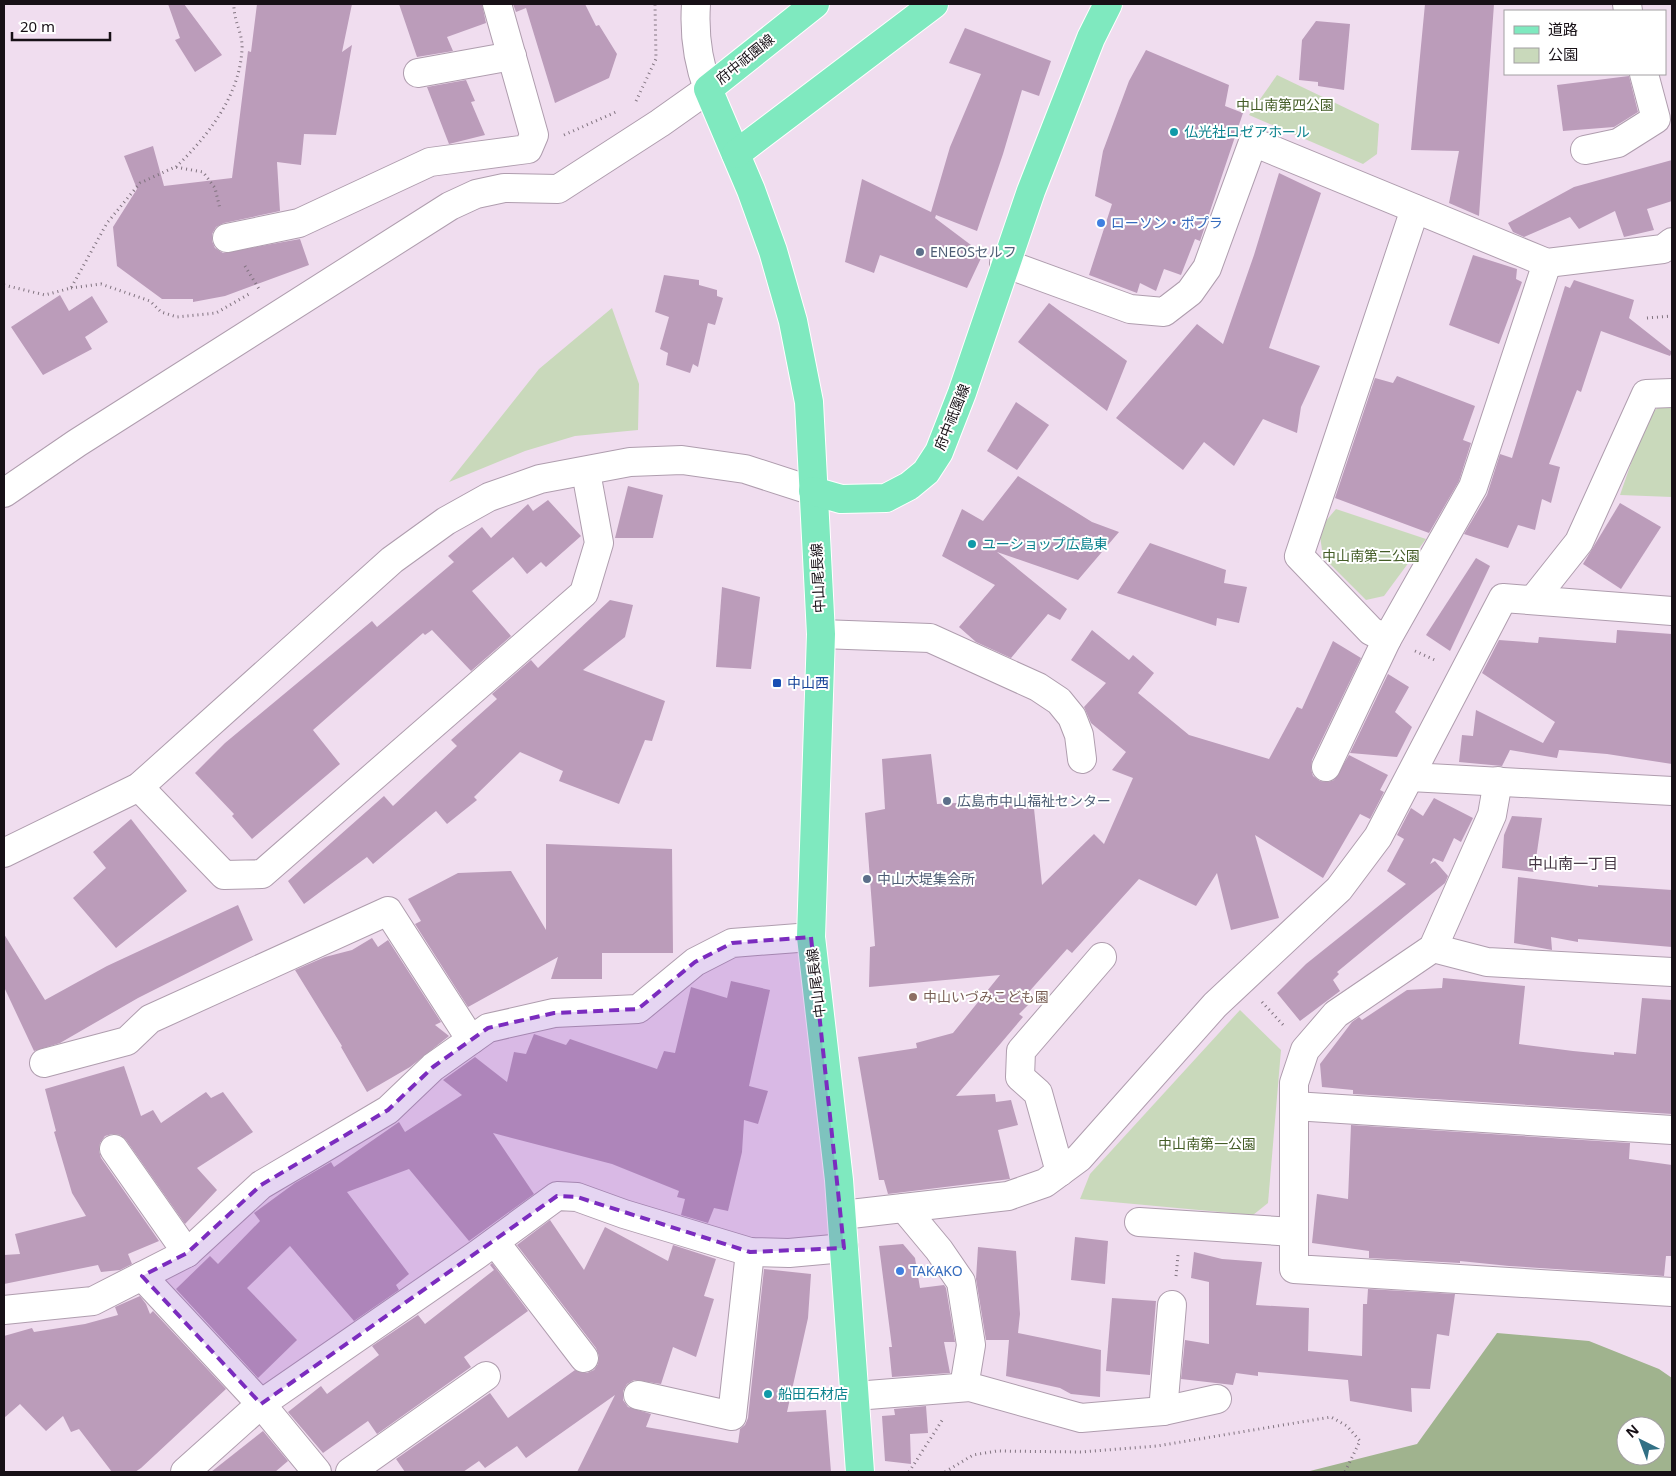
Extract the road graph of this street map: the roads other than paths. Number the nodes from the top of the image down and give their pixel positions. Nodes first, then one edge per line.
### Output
1 (497, 4) edge
2 (696, 4) edge
3 (815, 4) edge
4 (934, 4) edge
5 (1108, 4) edge
6 (512, 56) junction
7 (418, 73) dead end
8 (1644, 75) edge
9 (708, 89) junction
10 (1664, 117) edge
11 (1585, 150) dead end
12 (736, 154) junction
13 (1415, 209) junction
14 (227, 238) road end
15 (1672, 242) edge
16 (1004, 263) junction
17 (1547, 263) junction
18 (1672, 393) edge
19 (586, 472) junction
20 (813, 492) junction
21 (4, 493) edge
22 (1533, 600) junction
23 (1672, 611) edge
24 (821, 634) junction
25 (1387, 638) junction
26 (1082, 759) dead end
27 (1326, 767) dead end
28 (1410, 776) junction
29 (1498, 781) junction
30 (139, 787) junction
31 (1672, 791) edge
32 (4, 853) edge
33 (811, 937) junction
34 (1433, 948) junction
35 (1102, 956) dead end
36 (1672, 972) edge
37 (471, 1040) junction
38 (44, 1063) dead end
39 (1294, 1106) junction
40 (1672, 1130) edge
41 (114, 1149) dead end
42 (1060, 1172) junction
43 (904, 1208) junction
44 (842, 1214) junction
45 (1139, 1222) dead end
46 (1294, 1232) junction
47 (495, 1242) junction
48 (844, 1248) junction
49 (750, 1252) junction
50 (187, 1253) junction
51 (142, 1276) junction
52 (1672, 1292) edge
53 (1172, 1305) road end
54 (4, 1310) edge
55 (584, 1358) dead end
56 (486, 1376) dead end
57 (964, 1387) junction
58 (638, 1395) dead end
59 (855, 1396) junction
60 (1217, 1399) dead end
61 (261, 1404) junction
62 (1163, 1411) junction
63 (184, 1472) edge
64 (316, 1472) edge
65 (350, 1472) edge
66 (860, 1472) edge

1 - 6 street
2 - 9 street
3 - 9 main road, 府中祇園線
4 - 12 main road
5 - 16 main road, 府中祇園線
6 - 7 street
6 - 14 street
8 - 10 street
9 - 12 main road, 府中祇園線
9 - 21 street
10 - 11 street
12 - 20 main road, 府中祇園線
13 - 16 street
13 - 17 street
13 - 25 street
15 - 17 street
16 - 20 main road, 府中祇園線
17 - 25 street
18 - 22 street
19 - 20 street
19 - 30 street
19 - 30 street
20 - 24 main road, 中山尾長線
22 - 23 street
22 - 28 street
24 - 26 street
24 - 33 main road, 中山尾長線
25 - 27 street
28 - 29 street
28 - 42 street
29 - 31 street
29 - 34 street
30 - 32 street
33 - 37 street
33 - 44 main road, 中山尾長線
34 - 36 street
34 - 39 street
35 - 42 street
37 - 38 street
37 - 50 street
39 - 40 street
39 - 46 street
41 - 50 street
42 - 43 street
43 - 44 street
43 - 57 street
44 - 48 main road, 中山尾長線
45 - 46 street
46 - 52 street
47 - 49 street
47 - 55 street
47 - 61 street
48 - 49 street
48 - 59 main road, 中山尾長線
49 - 58 street
50 - 51 street
51 - 54 street
51 - 61 street
53 - 62 street
56 - 65 street
57 - 59 street
57 - 62 street
59 - 66 main road, 中山尾長線
60 - 62 street
61 - 63 street
61 - 64 street

